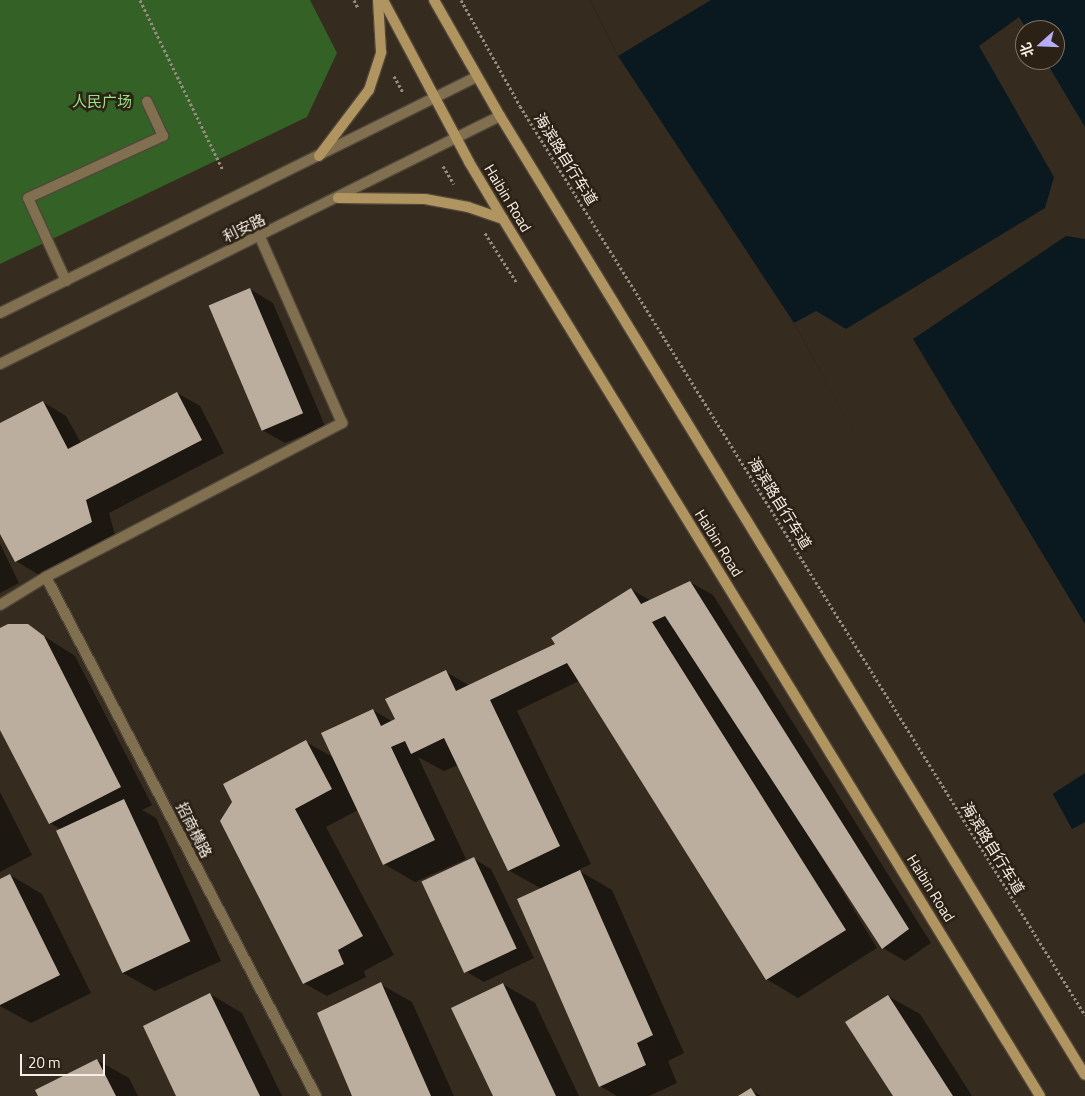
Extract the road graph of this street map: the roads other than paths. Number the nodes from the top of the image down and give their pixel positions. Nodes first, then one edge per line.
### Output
1 (378, 0) edge
2 (383, 0) edge
3 (434, 0) edge
4 (476, 77) junction
5 (435, 98) junction
6 (147, 101) dead end
7 (500, 116) junction
8 (457, 138) junction
9 (319, 156) junction
10 (338, 198) junction
11 (503, 219) junction
12 (260, 237) junction
13 (66, 281) junction
14 (0, 314) edge
15 (0, 364) edge
16 (46, 577) junction
17 (0, 604) edge
18 (1085, 1075) edge
19 (316, 1096) edge
20 (1040, 1096) edge

1 - 9 main road
2 - 5 main road, Haibin Road
3 - 4 main road
4 - 5 street, 利安路
4 - 7 main road
5 - 8 main road, Haibin Road
5 - 9 street, 利安路
6 - 13 street
7 - 8 street, 利安路
7 - 18 main road
8 - 10 street, 利安路
8 - 11 main road, Haibin Road
9 - 13 street, 利安路
10 - 11 main road
10 - 12 street, 利安路
11 - 20 main road, Haibin Road
12 - 15 street, 利安路
12 - 16 street
13 - 14 street, 利安路
16 - 17 street
16 - 19 street, 招商横路

